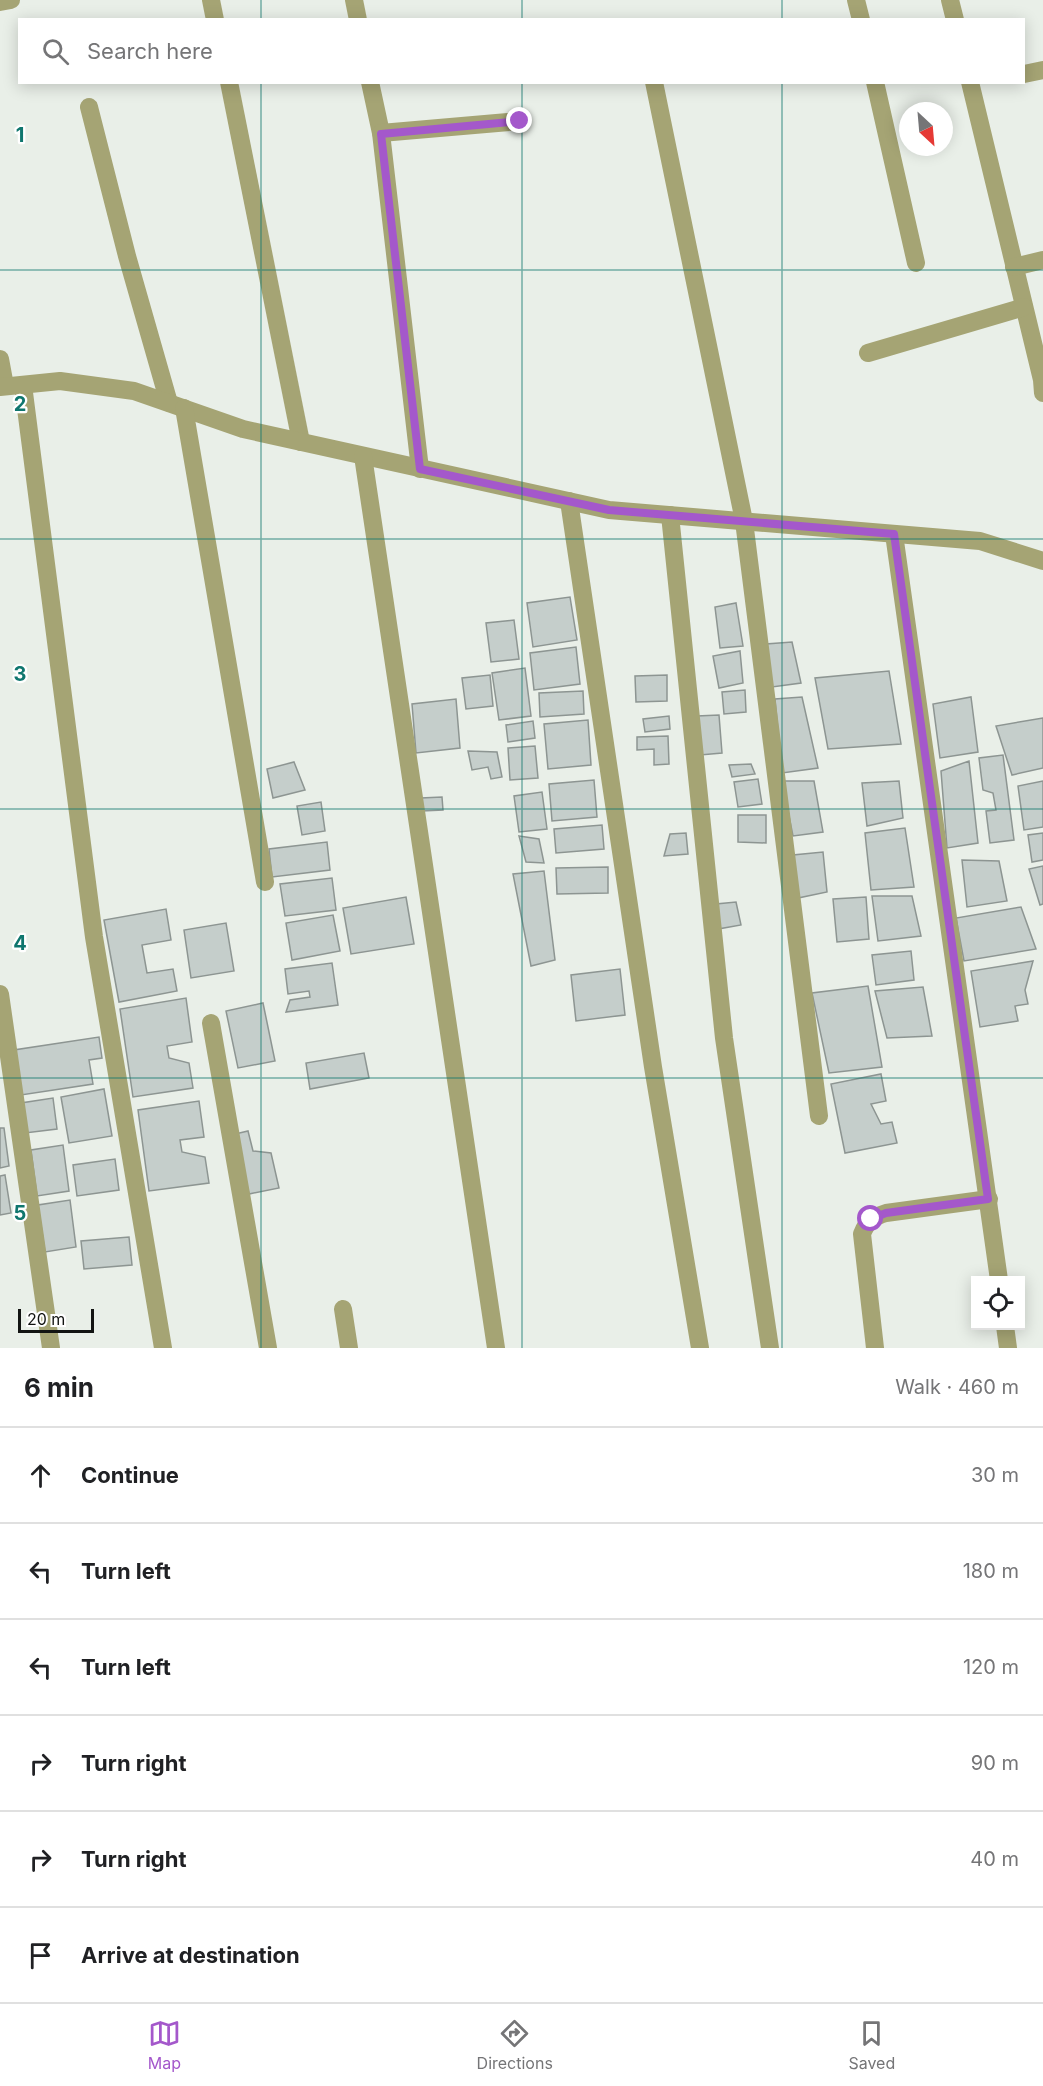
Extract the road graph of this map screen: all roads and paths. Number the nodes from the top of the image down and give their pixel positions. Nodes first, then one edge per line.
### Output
1 (11, 0) edge
2 (211, 0) edge
3 (354, 0) edge
4 (856, 0) edge
5 (950, 0) edge
6 (0, 2) edge
7 (215, 18) edge
8 (358, 18) edge
9 (860, 18) edge
10 (954, 18) edge
11 (1043, 70) edge
12 (1025, 74) edge
13 (229, 84) edge
14 (370, 84) edge
15 (654, 84) edge
16 (875, 84) edge
17 (974, 84) edge
18 (89, 107) dead end
19 (520, 121) dead end
20 (381, 134) junction
21 (1043, 260) edge
22 (916, 263) dead end
23 (1014, 267) junction
24 (1024, 307) junction
25 (868, 353) dead end
26 (0, 359) edge
27 (9, 386) edge
28 (1043, 393) edge
29 (177, 406) junction
30 (301, 442) junction
31 (363, 456) junction
32 (420, 469) junction
33 (569, 501) junction
34 (670, 515) junction
35 (744, 521) junction
36 (894, 534) junction
37 (1043, 561) edge
38 (265, 882) dead end
39 (0, 994) edge
40 (2, 1018) edge
41 (210, 1023) dead end
42 (819, 1116) dead end
43 (988, 1199) junction
44 (998, 1276) edge
45 (343, 1309) dead end
46 (1006, 1330) edge
47 (51, 1348) edge
48 (163, 1348) edge
49 (268, 1348) edge
50 (349, 1348) edge
51 (496, 1348) edge
52 (700, 1348) edge
53 (770, 1348) edge
54 (875, 1348) edge
55 (1008, 1348) edge

1 - 6 street
2 - 7 street
3 - 8 street
4 - 9 street
5 - 10 street
11 - 12 street
13 - 30 street
14 - 20 street
15 - 35 street
16 - 22 street
17 - 23 street
18 - 29 street
19 - 20 street
20 - 32 street
21 - 23 street
23 - 24 street
24 - 25 street
24 - 28 street
26 - 27 street
27 - 29 street
27 - 48 street
29 - 30 street
29 - 38 street
30 - 31 street
31 - 32 street
31 - 51 street
32 - 33 street
33 - 34 street
33 - 52 street
34 - 35 street
34 - 53 street
35 - 36 street
35 - 42 street
36 - 37 street
36 - 43 street
39 - 40 street
40 - 47 street
41 - 49 street
43 - 44 street
43 - 54 street
45 - 50 street
46 - 55 street

